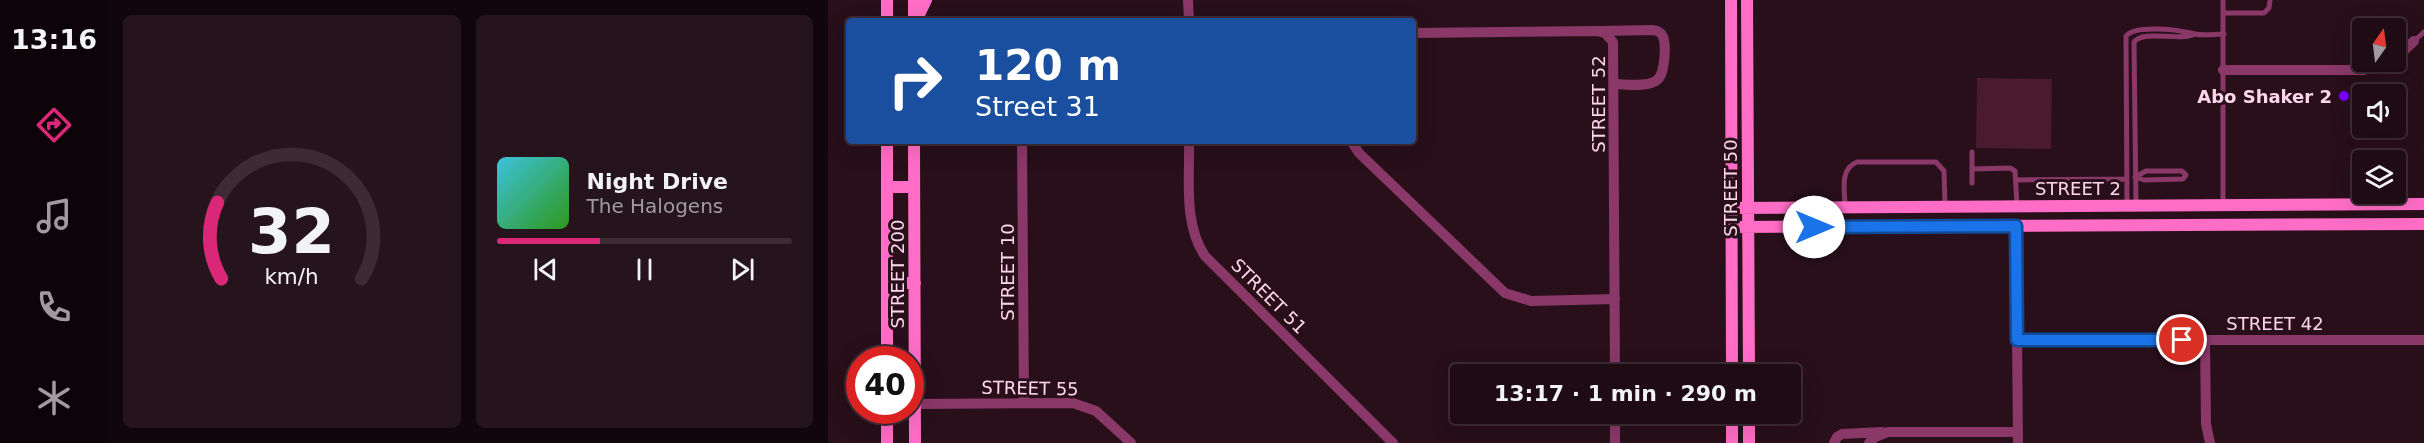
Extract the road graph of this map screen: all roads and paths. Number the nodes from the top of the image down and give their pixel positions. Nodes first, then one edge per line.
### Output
1 (887, 0) edge
2 (914, 0) edge
3 (926, 0) edge
4 (1188, 0) edge
5 (1731, 0) edge
6 (1747, 0) edge
7 (2223, 0) edge
8 (2270, 0) edge
9 (2223, 13) junction
10 (887, 18) edge
11 (915, 18) edge
12 (917, 18) edge
13 (1189, 18) edge
14 (1597, 31) junction
15 (2424, 32) edge
16 (1416, 33) edge
17 (2129, 33) junction
18 (2195, 34) junction
19 (2223, 34) junction
20 (2136, 39) junction
21 (2414, 41) joint
22 (2406, 49) edge
23 (2223, 70) junction
24 (2352, 70) edge
25 (1614, 84) junction
26 (887, 144) edge
27 (914, 144) edge
28 (1022, 144) edge
29 (1190, 144) edge
30 (1353, 144) edge
31 (1972, 152) dead end
32 (1972, 169) junction
33 (2135, 177) junction
34 (2126, 178) junction
35 (2016, 180) junction
36 (1972, 183) dead end
37 (887, 187) junction
38 (914, 187) junction
39 (2424, 204) edge
40 (2369, 205) junction
41 (2131, 206) junction
42 (2223, 206) junction
43 (1845, 207) junction
44 (1945, 207) junction
45 (2017, 207) junction
46 (1732, 208) junction
47 (1748, 208) junction
48 (2370, 224) junction
49 (2424, 224) edge
50 (2016, 226) junction
51 (1732, 227) junction
52 (1748, 227) junction
53 (887, 283) junction
54 (915, 283) junction
55 (1615, 299) junction
56 (2017, 340) junction
57 (2205, 340) junction
58 (2424, 340) edge
59 (887, 346) edge
60 (915, 346) edge
61 (1615, 364) edge
62 (1732, 364) edge
63 (1749, 364) edge
64 (1024, 403) junction
65 (924, 404) edge
66 (887, 424) edge
67 (915, 424) edge
68 (1615, 424) edge
69 (1732, 424) edge
70 (1749, 424) edge
71 (1888, 432) junction
72 (2018, 437) edge
73 (887, 443) edge
74 (915, 443) edge
75 (1131, 443) edge
76 (1393, 443) edge
77 (1615, 443) edge
78 (1732, 443) edge
79 (1749, 443) edge
80 (1834, 443) edge
81 (1869, 443) edge
82 (2210, 443) edge

1 - 10 street
2 - 11 street
3 - 12 street
4 - 13 street
5 - 46 street, STREET 50
6 - 47 street, STREET 50
7 - 9 lane
8 - 9 lane
9 - 19 lane
14 - 16 street, STREET 52
14 - 25 street, STREET 52
14 - 25 street
15 - 21 lane
17 - 18 lane
17 - 20 lane
17 - 34 lane
18 - 19 lane
18 - 20 lane
19 - 23 lane
20 - 33 lane
21 - 22 street
23 - 24 street
23 - 42 lane
25 - 55 street, STREET 52
26 - 37 street, STREET 200
27 - 38 street, STREET 200
28 - 64 street, STREET 10
29 - 76 street, STREET 51
30 - 55 street
31 - 32 lane
32 - 35 lane
32 - 36 lane
33 - 33 lane
33 - 34 lane
33 - 41 lane
34 - 35 lane
34 - 41 lane
35 - 45 lane
37 - 38 street
37 - 53 street, STREET 200
38 - 54 street, STREET 200
39 - 40 street, STREET 2
40 - 42 street, STREET 2
40 - 48 street
41 - 42 street, STREET 2
41 - 45 street, STREET 2
43 - 44 street, STREET 2
43 - 44 lane
43 - 47 street, STREET 2
44 - 45 street, STREET 2
45 - 50 street
45 - 50 street
46 - 47 street, STREET 2
46 - 51 street, STREET 50
47 - 52 street, STREET 50
48 - 49 street, STREET 2
48 - 50 street, STREET 2
50 - 52 street, STREET 2
50 - 56 street
51 - 52 street, STREET 2
51 - 62 street, STREET 50
52 - 63 street, STREET 50
53 - 54 street
53 - 59 street, STREET 200
54 - 60 street, STREET 200
55 - 61 street, STREET 52
56 - 57 street, STREET 42
56 - 72 street
57 - 58 street, STREET 42
57 - 82 street
64 - 65 street, STREET 55
64 - 75 street, STREET 55
66 - 73 street
67 - 74 street, STREET 200
68 - 77 street
69 - 78 street
70 - 79 street
71 - 72 street
71 - 80 street
71 - 81 street

